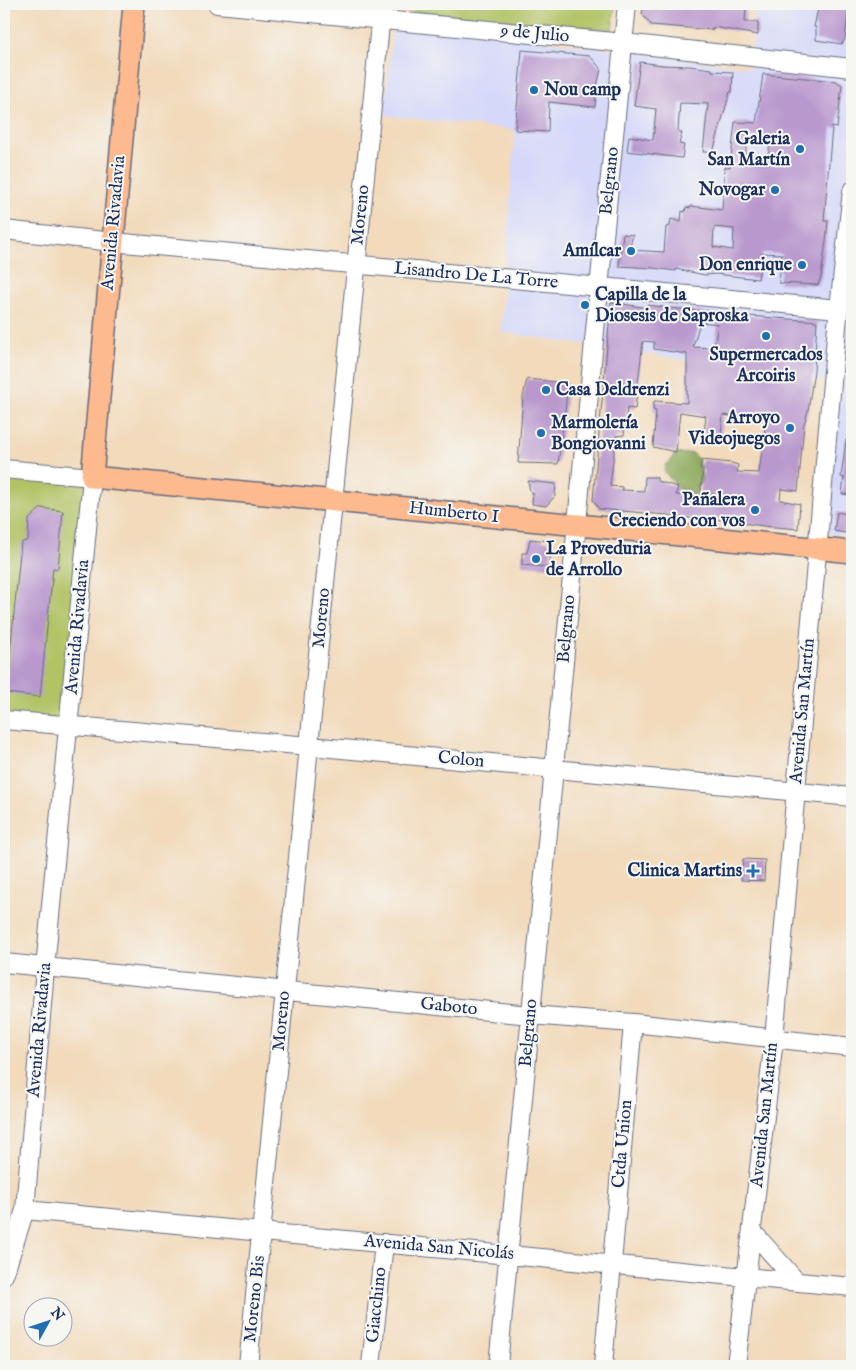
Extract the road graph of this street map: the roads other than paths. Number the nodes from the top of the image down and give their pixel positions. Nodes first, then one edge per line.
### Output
1 (134, 4) edge
2 (217, 4) edge
3 (628, 4) edge
4 (381, 12) edge
5 (624, 43) junction
6 (852, 68) edge
7 (852, 191) edge
8 (4, 230) edge
9 (113, 242) junction
10 (356, 264) junction
11 (599, 288) junction
12 (839, 309) junction
13 (4, 469) edge
14 (92, 478) junction
15 (333, 501) junction
16 (576, 525) junction
17 (817, 548) junction
18 (852, 552) edge
19 (4, 720) edge
20 (69, 724) junction
21 (310, 746) junction
22 (554, 769) junction
23 (797, 792) junction
24 (852, 797) edge
25 (4, 963) edge
26 (45, 968) junction
27 (284, 991) junction
28 (530, 1015) junction
29 (633, 1023) junction
30 (774, 1039) junction
31 (852, 1047) edge
32 (25, 1210) junction
33 (752, 1231) junction
34 (262, 1232) junction
35 (384, 1243) junction
36 (8, 1247) edge
37 (507, 1255) junction
38 (612, 1265) junction
39 (4, 1276) edge
40 (747, 1278) junction
41 (797, 1282) junction
42 (852, 1287) edge
43 (248, 1366) edge
44 (371, 1366) edge
45 (498, 1366) edge
46 (604, 1366) edge
47 (736, 1366) edge

1 - 9 main road, Avenida Rivadavia
2 - 4 street, 9 de Julio
3 - 5 street, Belgrano
4 - 5 street, 9 de Julio
4 - 10 street, Moreno
5 - 6 street, 9 de Julio
5 - 11 street, Belgrano
7 - 12 street, Avenida San Martín
8 - 9 street, Lisandro De La Torre
9 - 10 street, Lisandro De La Torre
9 - 14 main road, Avenida Rivadavia
10 - 11 street, Lisandro De La Torre
10 - 15 street, Moreno
11 - 12 street, Lisandro De La Torre
11 - 16 street, Belgrano
12 - 17 street, Avenida San Martín
13 - 14 street
14 - 15 main road, Humberto I
14 - 20 street, Avenida Rivadavia
15 - 16 main road, Humberto I
15 - 21 street, Moreno
16 - 17 main road, Humberto I
16 - 22 street, Belgrano
17 - 18 main road, Humberto I
17 - 23 street, Avenida San Martín
19 - 20 street, Colon
20 - 21 street, Colon
20 - 26 street, Avenida Rivadavia
21 - 22 street, Colon
21 - 27 street, Moreno
22 - 23 street, Colon
22 - 28 street, Belgrano
23 - 24 street, Colon
23 - 30 street, Avenida San Martín
25 - 26 street, Gaboto
26 - 27 street, Gaboto
26 - 32 street, Avenida Rivadavia
27 - 28 street, Gaboto
27 - 34 street, Moreno
28 - 29 street, Gaboto
28 - 37 street, Belgrano
29 - 30 street, Gaboto
29 - 38 street, Ctda Union
30 - 31 street, Gaboto
30 - 33 street, Avenida San Martín
32 - 34 street, Avenida San Nicolás
32 - 36 street, Avenida Rivadavia
33 - 40 street, Avenida San Martín
33 - 41 street
34 - 35 street, Avenida San Nicolás
34 - 43 street, Moreno Bis
35 - 37 street, Avenida San Nicolás
35 - 44 street, Giacchino
36 - 39 street, Avenida Rivadavia
37 - 38 street, Avenida San Nicolás
37 - 45 street, Belgrano
38 - 40 street, Avenida San Nicolás
38 - 46 street, Ctda Union
40 - 41 street, Avenida San Nicolás
40 - 47 street, Avenida San Martín
41 - 42 street, Avenida San Nicolás

